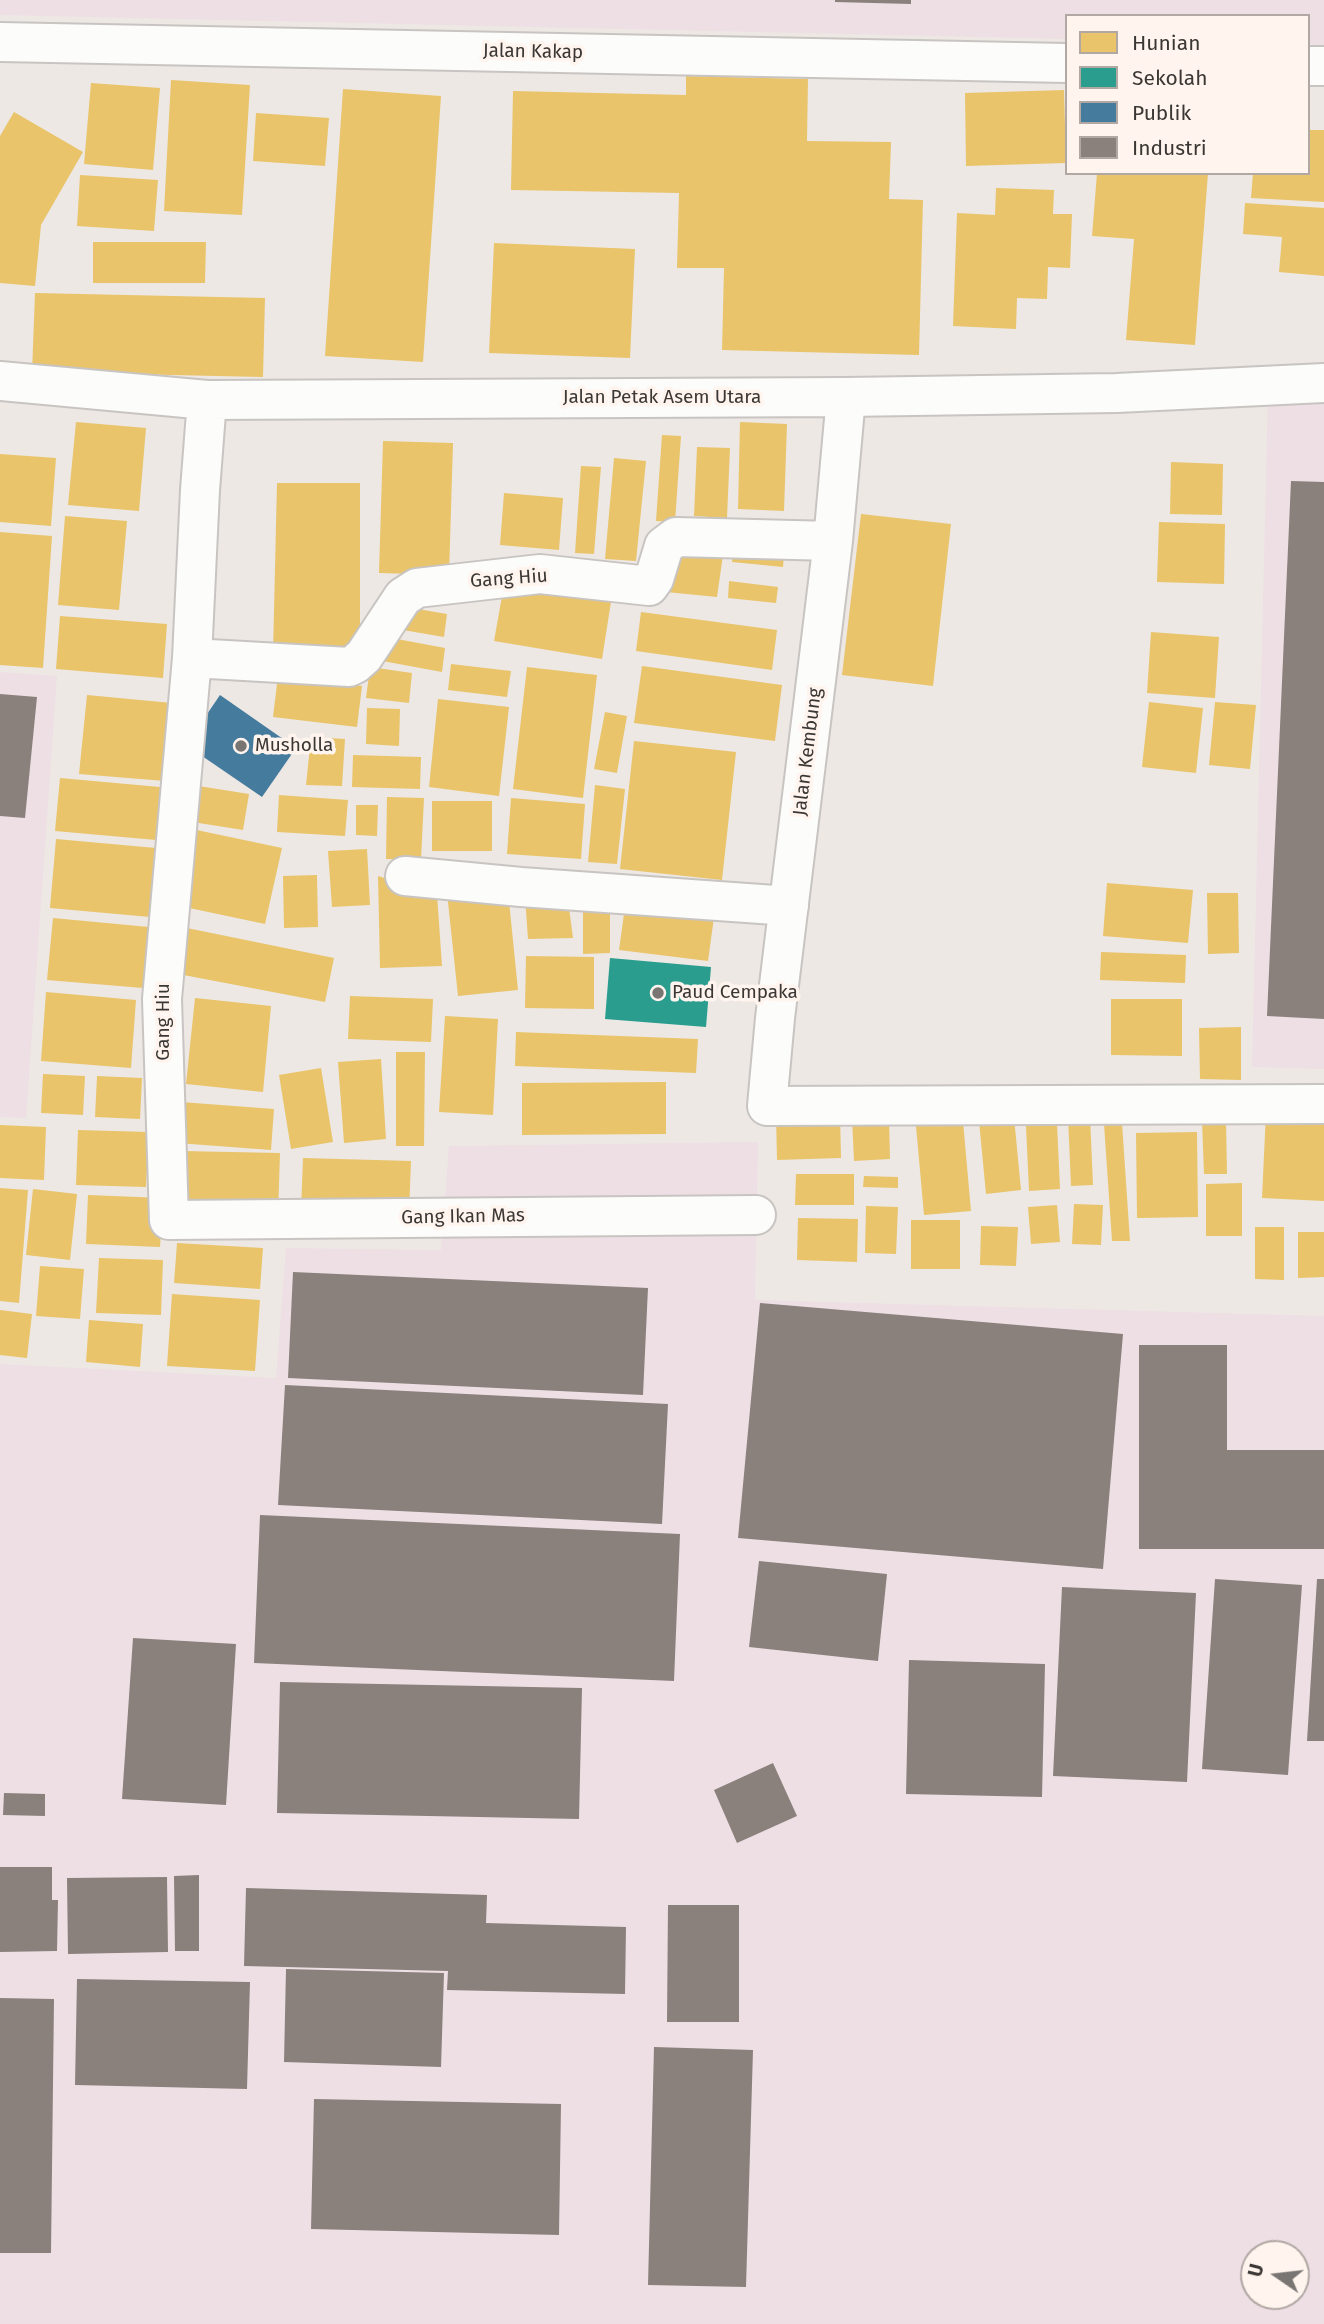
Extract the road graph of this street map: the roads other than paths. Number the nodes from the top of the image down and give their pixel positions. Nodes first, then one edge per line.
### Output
1 (0, 42) edge
2 (1065, 63) edge
3 (0, 381) edge
4 (1324, 383) edge
5 (846, 397) junction
6 (207, 400) junction
7 (833, 541) junction
8 (192, 658) junction
9 (405, 876) dead end
10 (789, 906) junction
11 (1324, 1104) edge
12 (756, 1215) dead end
13 (169, 1220) joint

1 - 2 street, Jalan Kakap
3 - 6 street, Jalan Petak Asem Utara
4 - 5 street, Jalan Petak Asem Utara
5 - 6 street, Jalan Petak Asem Utara
5 - 7 street, Jalan Kembung
6 - 8 street, Gang Hiu
7 - 8 street, Gang Hiu
7 - 10 street, Jalan Kembung
8 - 13 street, Gang Hiu
9 - 10 street
10 - 11 street, Jalan Kembung
12 - 13 street, Gang Ikan Mas

